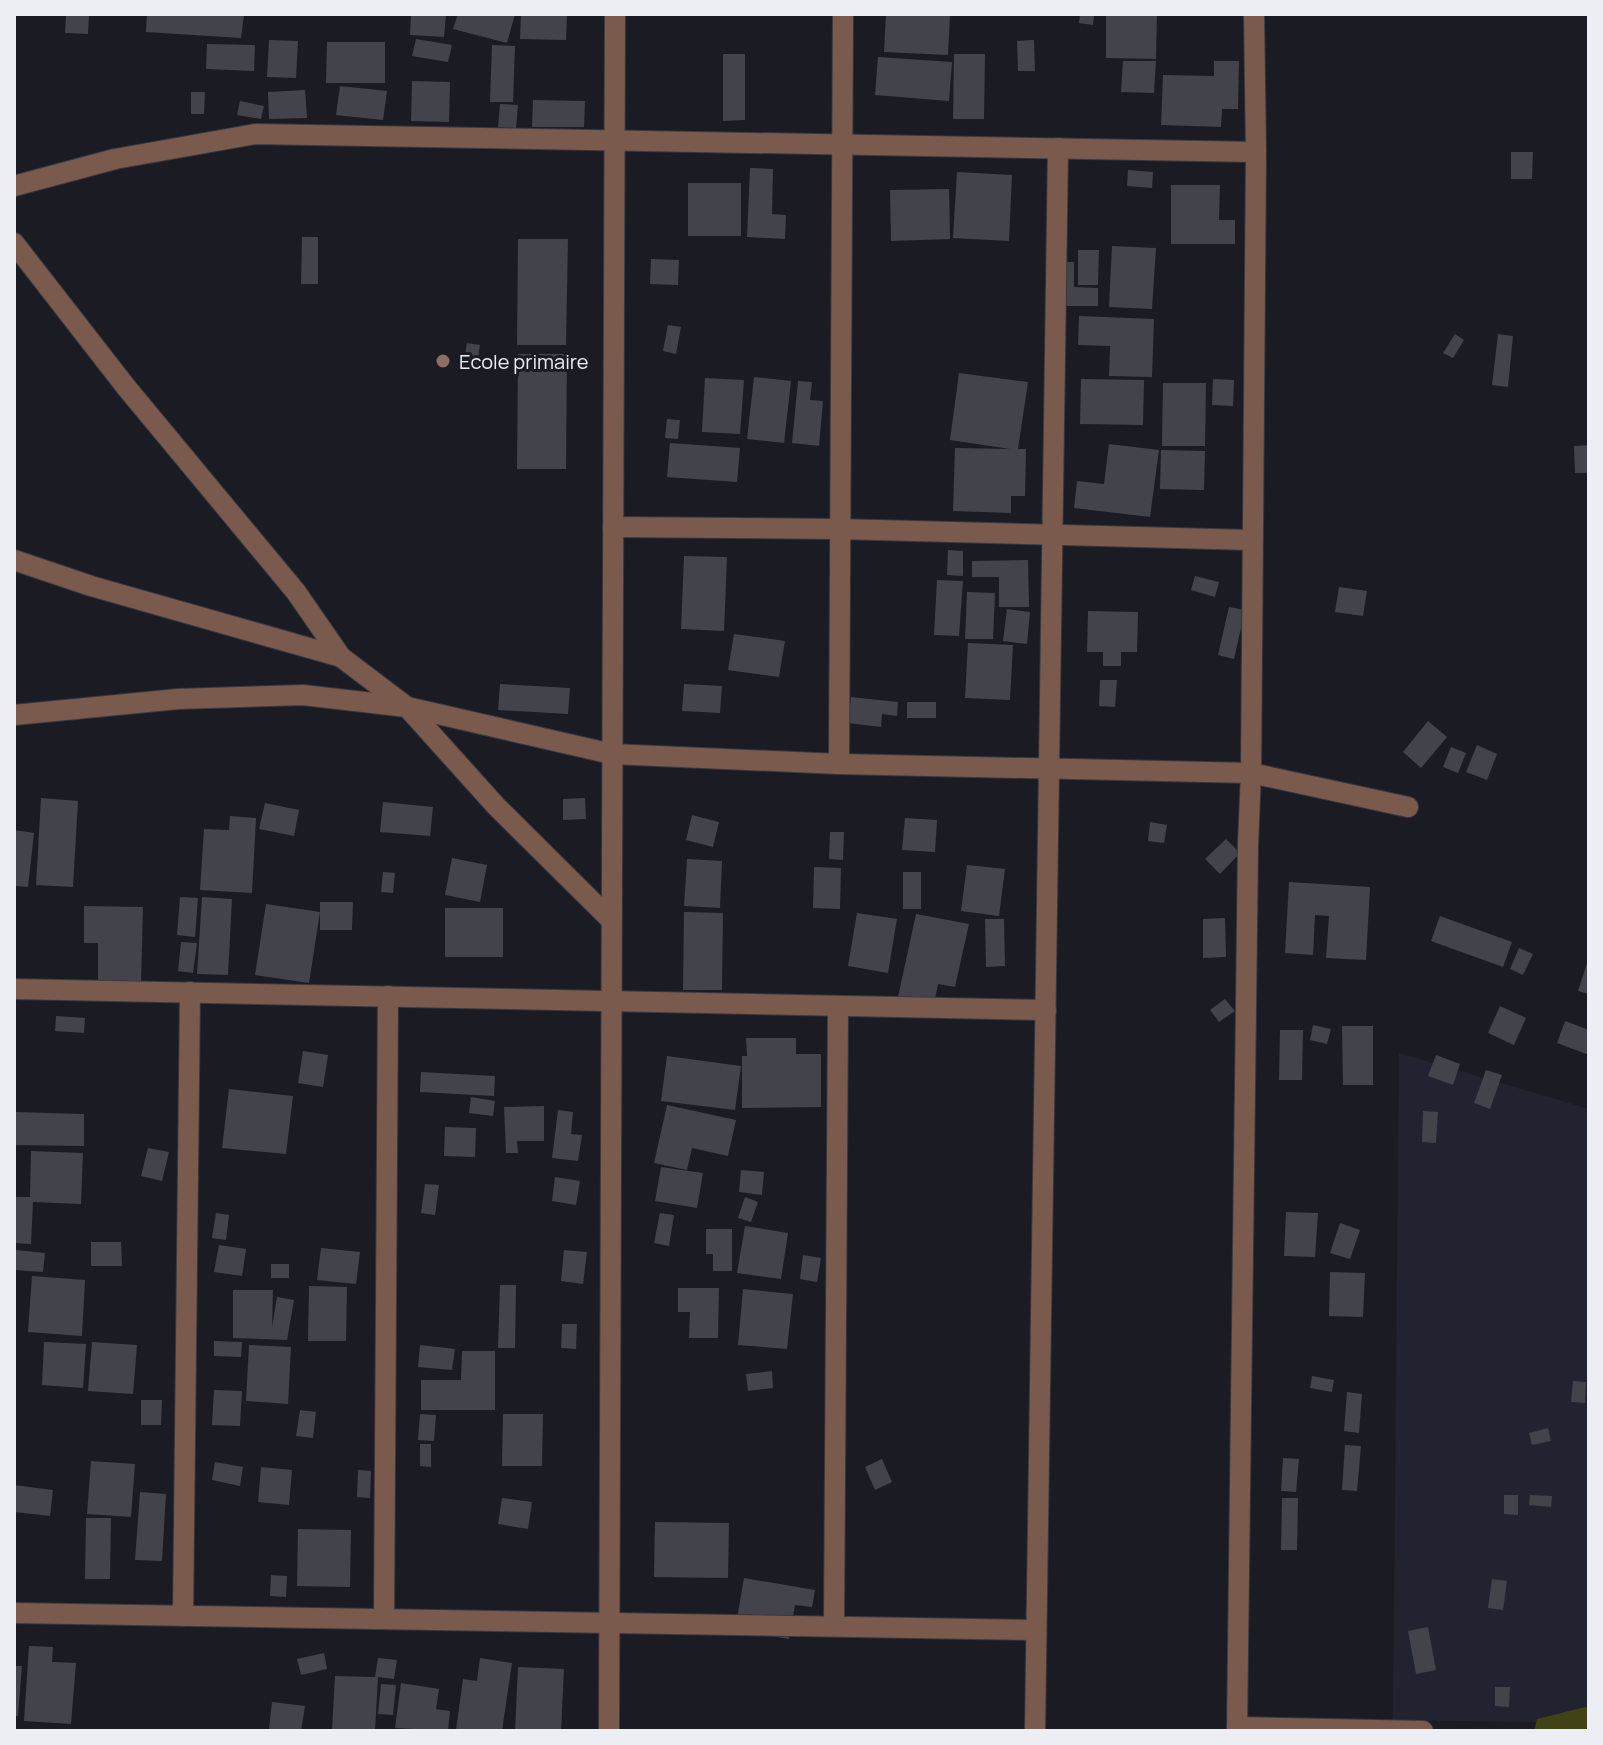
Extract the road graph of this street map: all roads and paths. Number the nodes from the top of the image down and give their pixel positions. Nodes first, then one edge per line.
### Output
1 (615, 14) edge
2 (843, 14) edge
3 (1254, 14) edge
4 (614, 141) junction
5 (841, 145) junction
6 (1058, 148) junction
7 (1256, 152) junction
8 (14, 186) edge
9 (14, 243) edge
10 (613, 527) junction
11 (838, 529) junction
12 (1053, 534) junction
13 (1251, 540) junction
14 (14, 560) edge
15 (341, 657) junction
16 (407, 707) junction
17 (14, 715) edge
18 (612, 754) junction
19 (839, 764) junction
20 (1049, 769) junction
21 (1251, 773) junction
22 (1408, 807) dead end
23 (611, 920) junction
24 (14, 989) edge
25 (190, 992) junction
26 (388, 996) junction
27 (612, 1001) junction
28 (838, 1006) junction
29 (1046, 1010) junction
30 (14, 1613) edge
31 (183, 1616) junction
32 (384, 1619) junction
33 (609, 1622) junction
34 (834, 1626) junction
35 (1036, 1630) junction
36 (1237, 1729) edge
37 (609, 1731) edge
38 (1035, 1731) edge
39 (1423, 1731) edge

1 - 4 street
2 - 5 street
3 - 7 street
4 - 5 street
4 - 8 street
4 - 10 street
5 - 6 street
5 - 11 street
6 - 7 street
6 - 12 street
7 - 13 street
9 - 15 street
10 - 11 street
10 - 18 street
11 - 12 street
11 - 19 street
12 - 13 street
12 - 20 street
13 - 21 street
14 - 15 street
15 - 16 street
16 - 17 street
16 - 18 street
16 - 23 street
18 - 19 street
18 - 23 street
19 - 20 street
20 - 21 street
20 - 29 street
21 - 22 street
21 - 36 street
23 - 27 street
24 - 25 street
25 - 26 street
25 - 31 street
26 - 27 street
26 - 32 street
27 - 28 street
27 - 33 street
28 - 29 street
28 - 34 street
29 - 35 street
30 - 31 street
31 - 32 street
32 - 33 street
33 - 34 street
33 - 37 street
34 - 35 street
35 - 38 street
36 - 39 street

